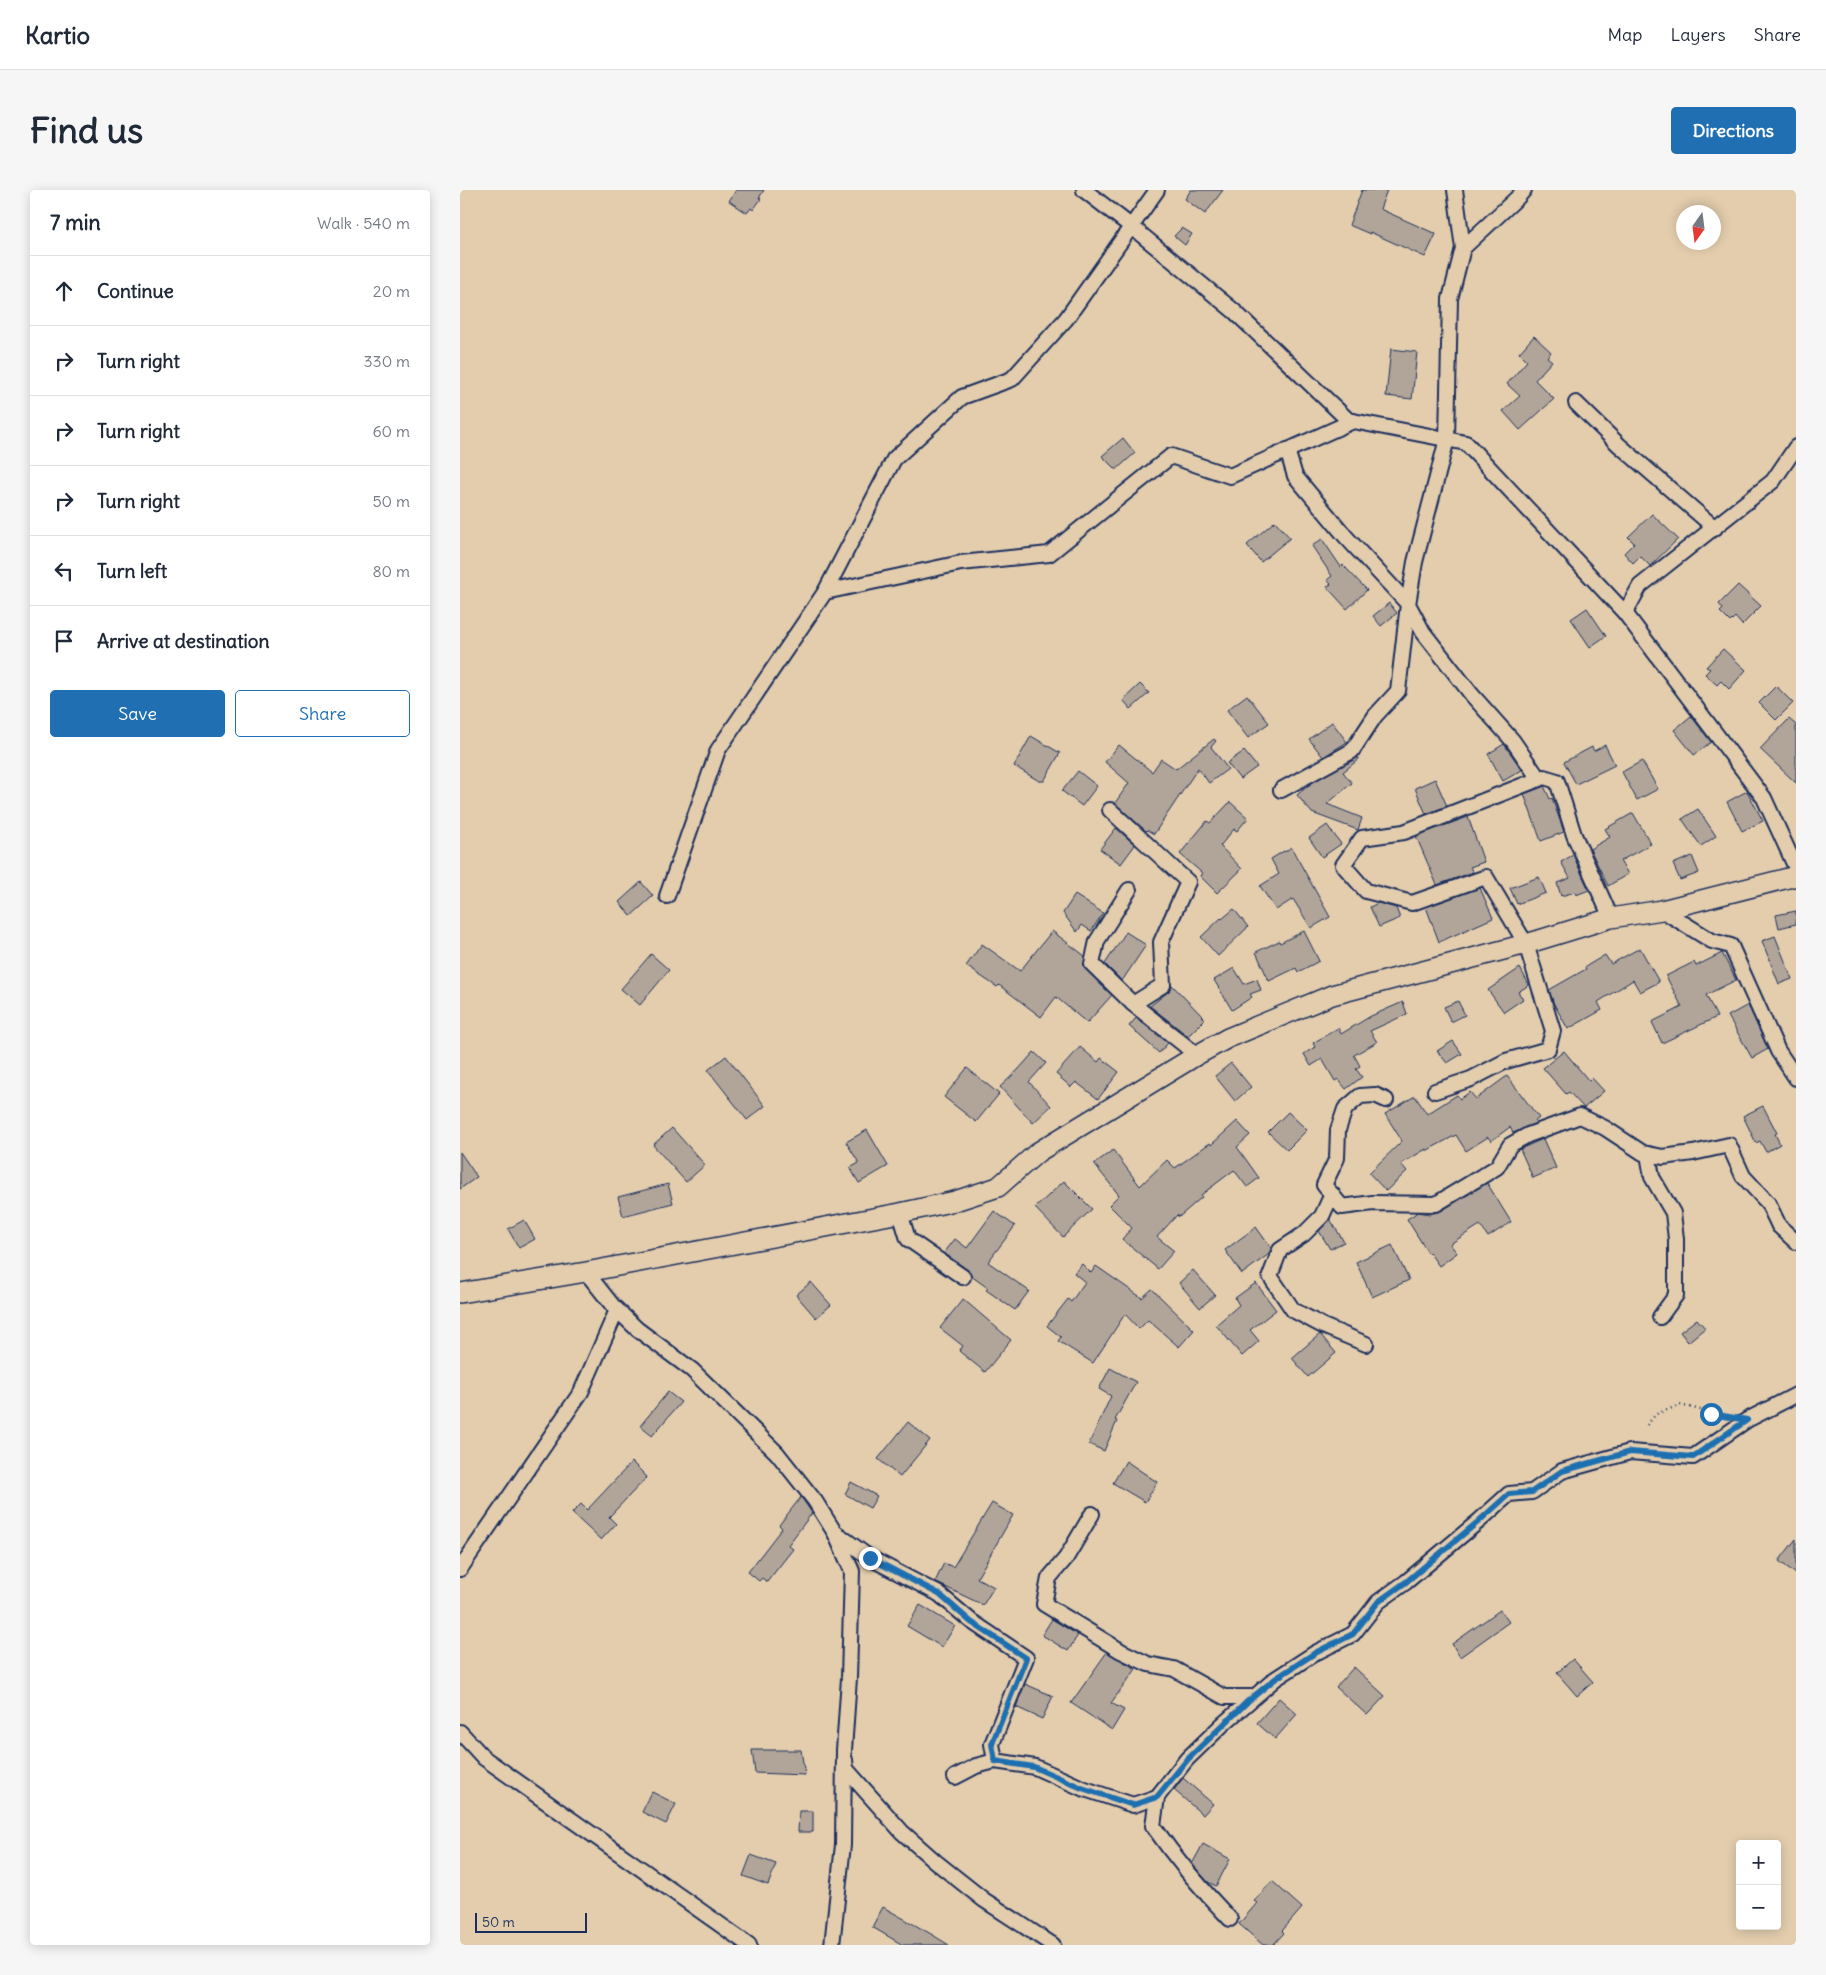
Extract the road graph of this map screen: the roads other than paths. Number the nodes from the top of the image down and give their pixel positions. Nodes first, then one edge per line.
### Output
1 (1084, 190) edge
2 (1158, 190) edge
3 (1455, 190) edge
4 (1524, 190) edge
5 (1132, 226) junction
6 (1462, 248) junction
7 (1576, 403) dead end
8 (1354, 421) junction
9 (1447, 439) junction
10 (1796, 447) edge
11 (1287, 450) junction
12 (1715, 528) junction
13 (825, 592) junction
14 (1408, 604) junction
15 (1625, 613) junction
16 (1539, 779) junction
17 (1281, 790) dead end
18 (1110, 810) dead end
19 (1796, 868) edge
20 (1796, 876) edge
21 (1128, 890) dead end
22 (667, 896) dead end
23 (1662, 910) junction
24 (1611, 918) junction
25 (1526, 944) junction
26 (1133, 1004) junction
27 (1197, 1055) junction
28 (1796, 1078) edge
29 (1435, 1091) dead end
30 (1386, 1100) dead end
31 (1648, 1154) junction
32 (1332, 1194) junction
33 (900, 1213) junction
34 (1796, 1242) edge
35 (586, 1272) junction
36 (963, 1277) dead end
37 (460, 1293) edge
38 (617, 1310) junction
39 (1660, 1318) dead end
40 (1366, 1344) dead end
41 (1796, 1395) edge
42 (1092, 1514) dead end
43 (836, 1533) junction
44 (460, 1569) edge
45 (1253, 1697) junction
46 (460, 1732) edge
47 (844, 1750) junction
48 (995, 1761) junction
49 (955, 1777) dead end
50 (1157, 1797) junction
51 (1230, 1919) dead end
52 (749, 1945) edge
53 (832, 1945) edge
54 (1053, 1945) edge

1 - 5 street
2 - 5 street
3 - 6 street
4 - 6 street
5 - 8 street
5 - 13 street
6 - 9 street
7 - 12 street
8 - 9 street
8 - 11 street
9 - 14 street
9 - 15 street
10 - 12 street
11 - 13 street
11 - 14 street
12 - 15 street
13 - 22 street
14 - 16 street
14 - 17 street
15 - 19 street
16 - 24 street
16 - 25 street
18 - 26 street
20 - 23 main road
21 - 26 street
23 - 24 main road
23 - 28 street
24 - 25 main road
25 - 27 main road
25 - 29 street
26 - 27 street
27 - 33 main road
30 - 32 street
31 - 32 street
31 - 34 street
31 - 39 street
32 - 40 street
33 - 35 main road
33 - 36 street
35 - 37 main road
35 - 38 street
38 - 43 street
38 - 44 street
41 - 45 street
42 - 45 street
43 - 47 street
43 - 48 street
45 - 50 street
46 - 52 street
47 - 53 street
47 - 54 street
48 - 49 street
48 - 50 street
50 - 51 street

